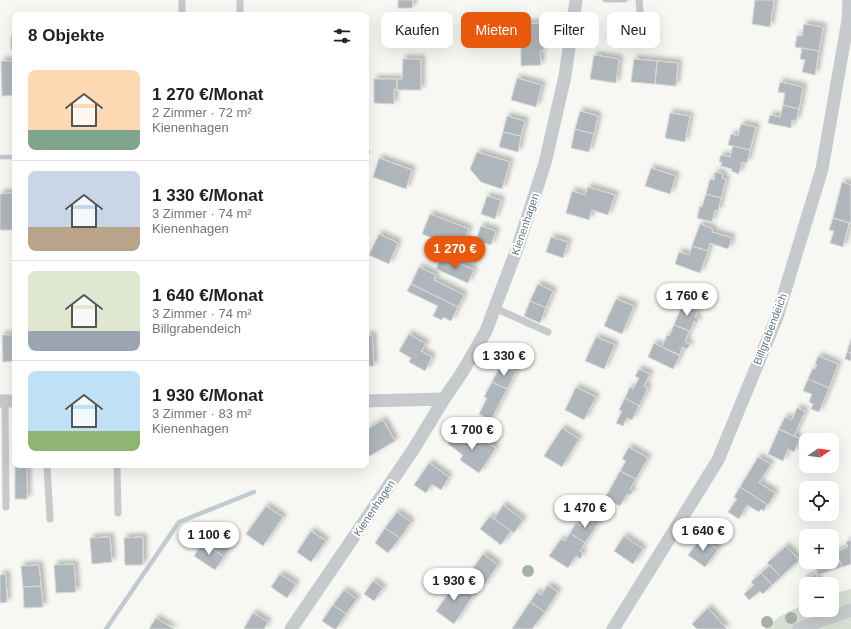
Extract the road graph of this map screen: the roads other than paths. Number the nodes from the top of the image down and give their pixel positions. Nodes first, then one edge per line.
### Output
1 (182, 0) edge
2 (240, 0) edge
3 (576, 0) edge
4 (639, 0) edge
5 (849, 0) edge
6 (640, 11) dead end
7 (182, 12) edge
8 (240, 12) edge
9 (495, 308) junction
10 (548, 332) dead end
11 (444, 399) junction
12 (7, 401) edge
13 (369, 401) edge
14 (47, 468) edge
15 (117, 468) edge
16 (6, 507) dead end
17 (118, 513) dead end
18 (50, 519) dead end
19 (851, 610) edge
20 (291, 629) edge
21 (613, 629) edge
22 (798, 629) edge

1 - 7 lane
2 - 8 lane
3 - 9 street, Kienenhagen
4 - 6 lane
5 - 21 street, Billgrabendeich
9 - 10 lane
9 - 11 street, Kienenhagen
11 - 13 street
11 - 20 street, Kienenhagen
12 - 16 lane
14 - 18 lane
15 - 17 lane
19 - 22 street

